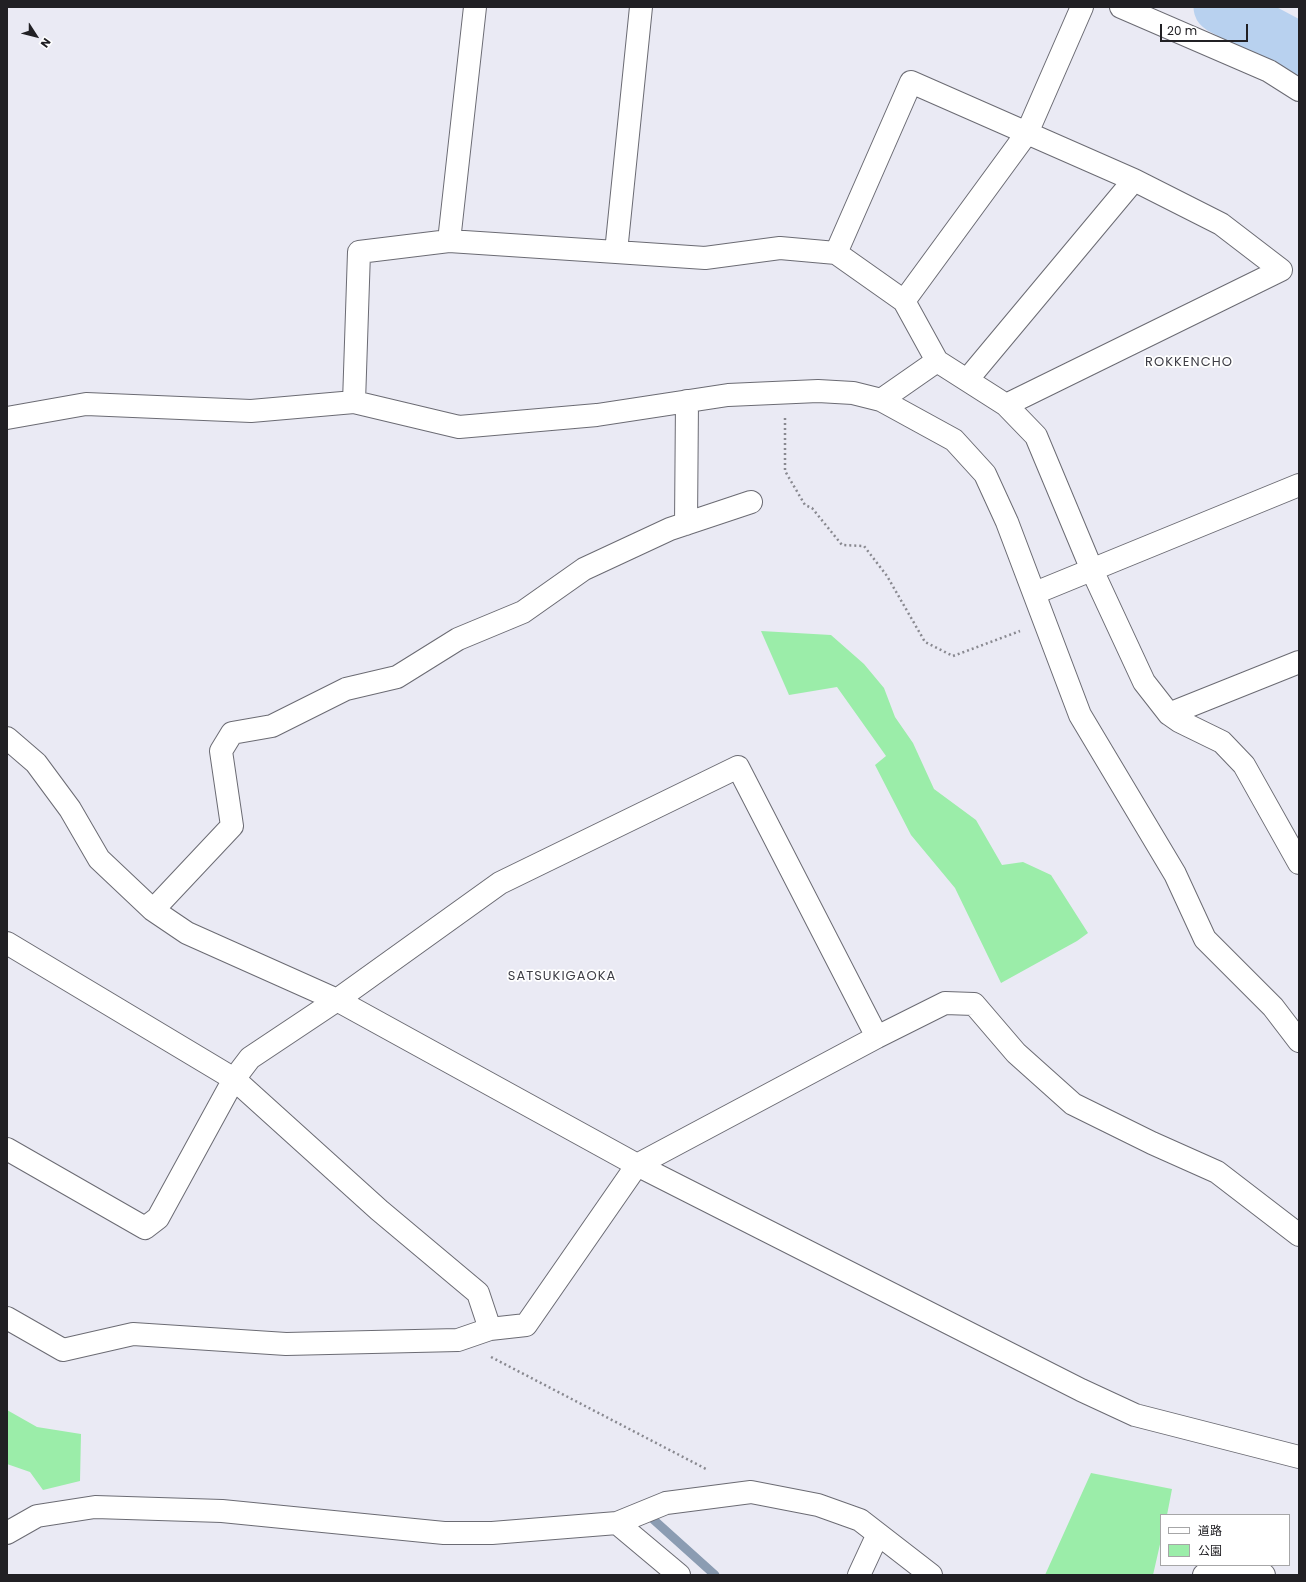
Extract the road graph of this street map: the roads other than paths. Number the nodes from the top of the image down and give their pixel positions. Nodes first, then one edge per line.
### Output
1 (475, 7) edge
2 (641, 7) edge
3 (1082, 7) edge
4 (1121, 7) edge
5 (1299, 90) edge
6 (1027, 133) junction
7 (1134, 180) junction
8 (449, 241) junction
9 (616, 252) junction
10 (836, 254) junction
11 (904, 301) junction
12 (937, 361) junction
13 (967, 380) junction
14 (881, 400) junction
15 (354, 402) junction
16 (687, 402) junction
17 (1006, 405) junction
18 (7, 418) edge
19 (1299, 485) edge
20 (751, 502) dead end
21 (686, 524) junction
22 (1092, 570) junction
23 (1035, 593) junction
24 (1299, 662) edge
25 (1169, 714) junction
26 (7, 738) edge
27 (1299, 863) edge
28 (153, 910) junction
29 (7, 943) edge
30 (337, 1000) junction
31 (877, 1037) junction
32 (1299, 1042) edge
33 (234, 1079) junction
34 (7, 1149) edge
35 (637, 1164) junction
36 (1299, 1235) edge
37 (7, 1318) edge
38 (490, 1329) junction
39 (1299, 1457) edge
40 (617, 1523) junction
41 (8, 1531) edge
42 (878, 1534) junction
43 (679, 1575) edge
44 (859, 1575) edge
45 (931, 1575) edge
46 (1204, 1575) edge
47 (1264, 1575) edge

1 - 8 street
2 - 9 street
3 - 6 street
4 - 5 street
6 - 7 street
6 - 10 street
6 - 11 street
7 - 13 street
7 - 17 street
8 - 9 street
8 - 15 street
9 - 10 street
10 - 11 street
11 - 12 street
12 - 13 street
12 - 14 street
13 - 17 street
14 - 16 street
14 - 23 street
15 - 16 street
15 - 18 street
16 - 21 street
17 - 22 street
19 - 22 street
20 - 21 street
21 - 28 street
22 - 23 street
22 - 25 street
23 - 32 street
24 - 25 street
25 - 27 street
26 - 28 street
28 - 30 street
29 - 33 street
30 - 31 street
30 - 33 street
30 - 35 street
31 - 35 street
31 - 36 street
33 - 34 street
33 - 38 street
35 - 38 street
35 - 39 street
37 - 38 street
40 - 41 street
40 - 42 street
40 - 43 street
42 - 44 street
42 - 45 street
46 - 47 street

